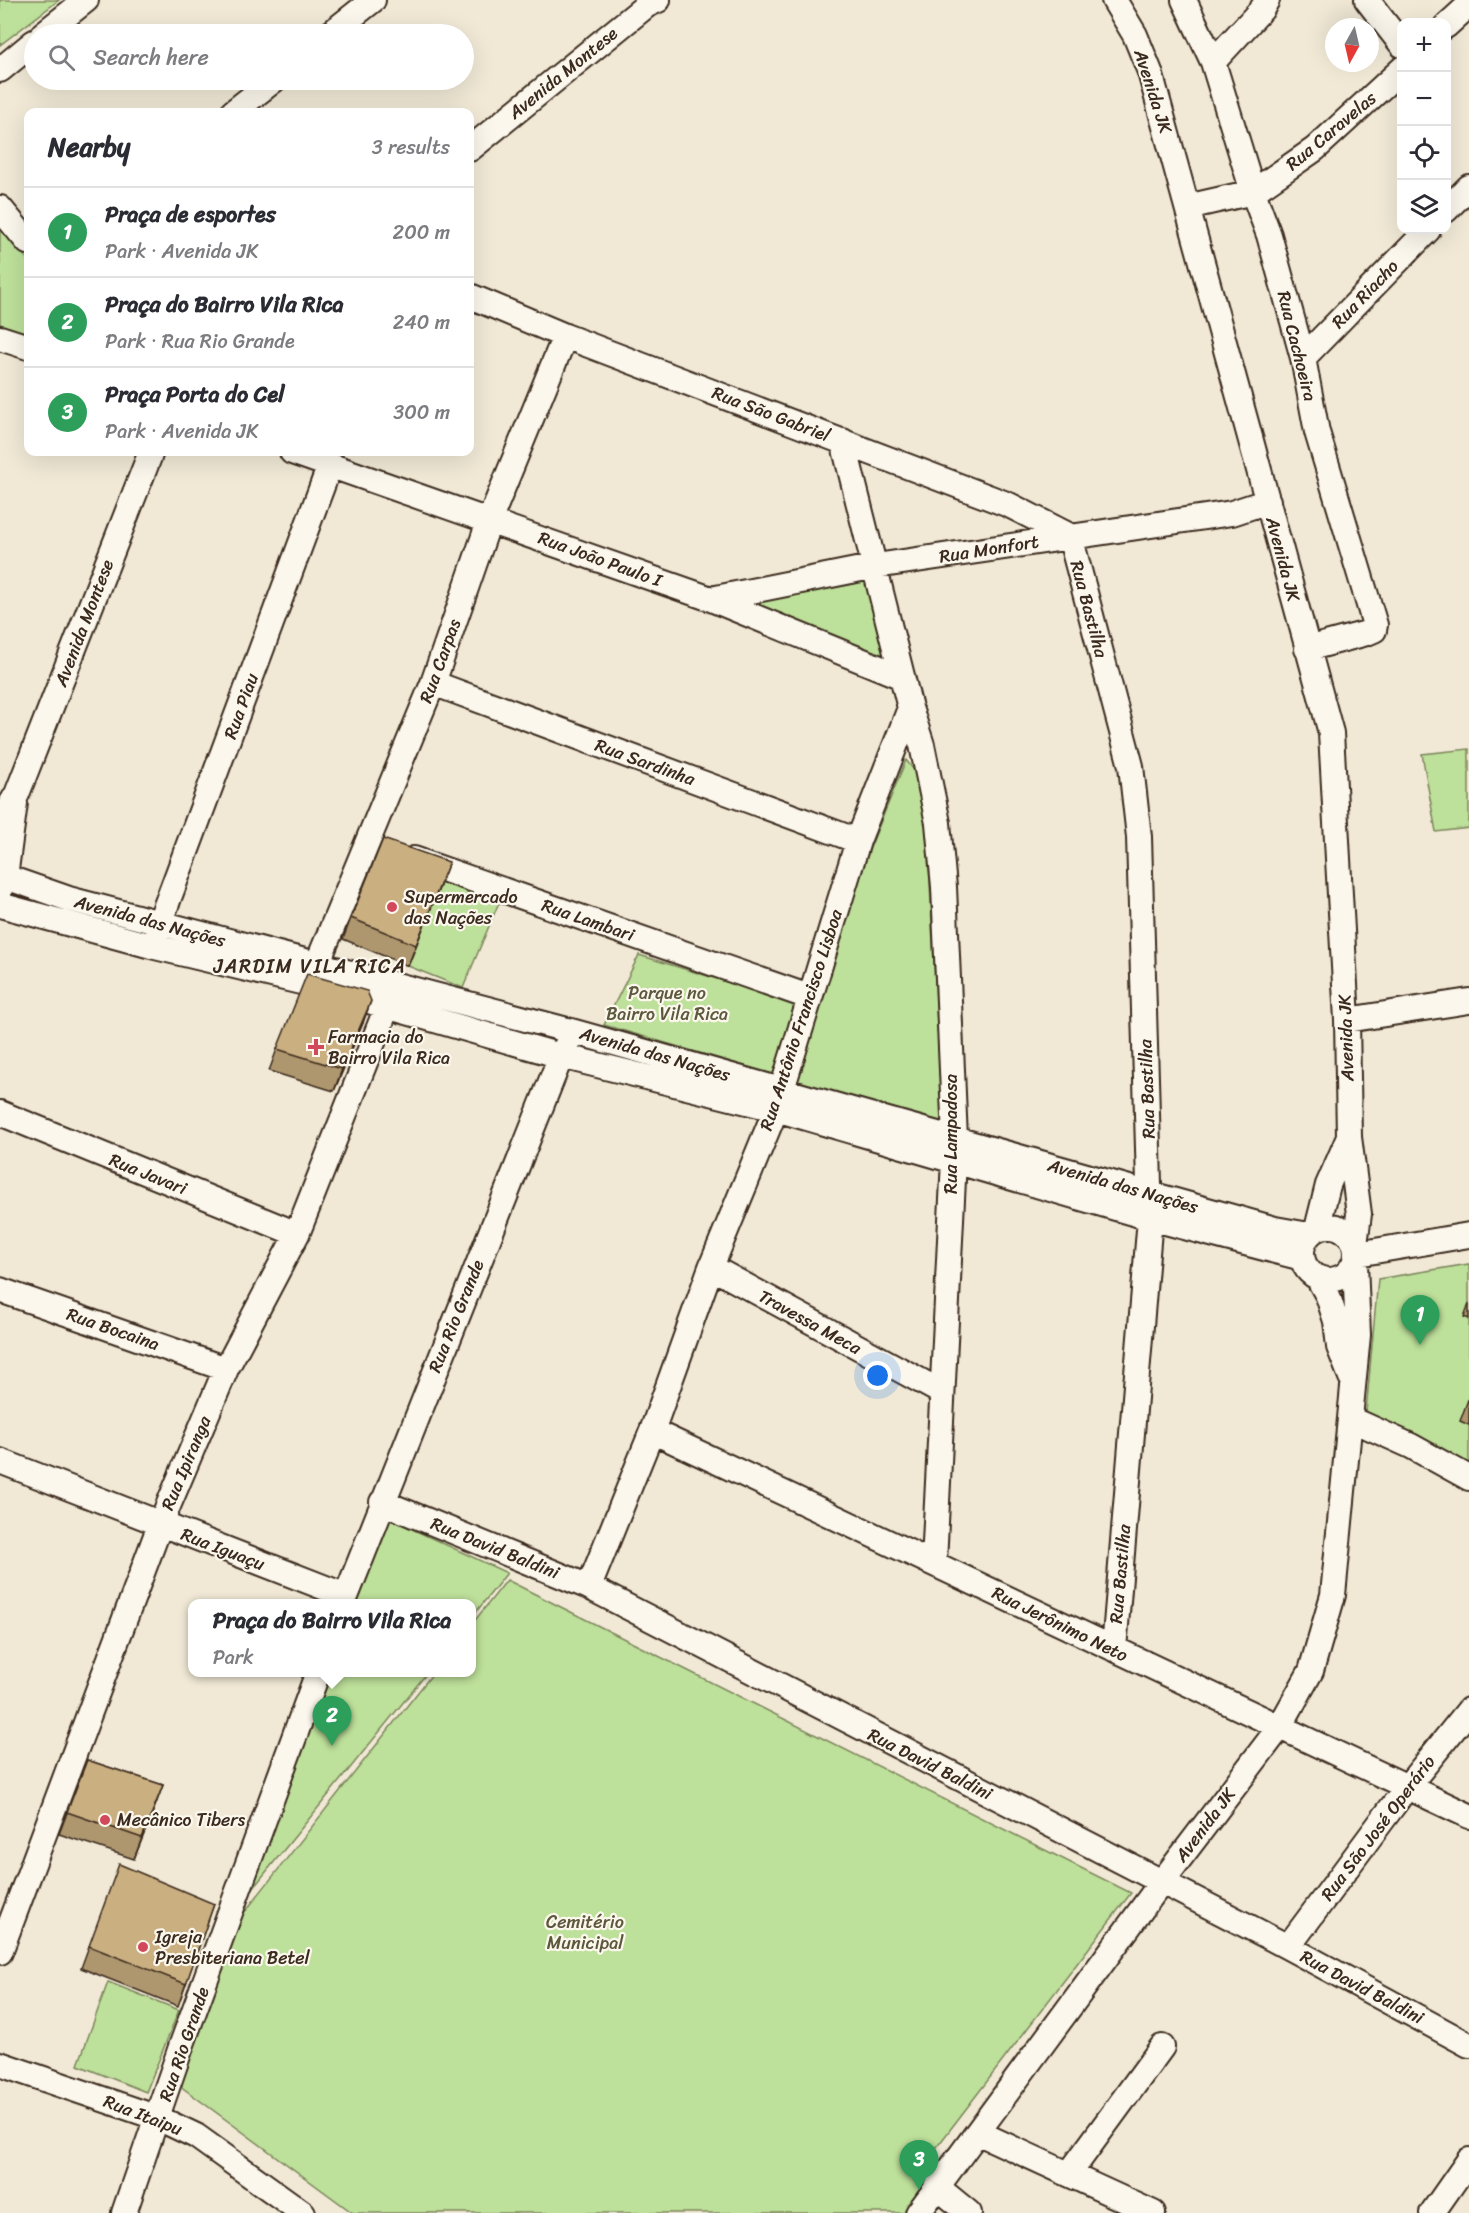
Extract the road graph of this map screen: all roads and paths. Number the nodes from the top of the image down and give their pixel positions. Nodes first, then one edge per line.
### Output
1 (86, 0) edge
2 (373, 0) edge
3 (1114, 0) edge
4 (1184, 0) edge
5 (1267, 0) edge
6 (1366, 0) edge
7 (650, 2) edge
8 (1469, 5) edge
9 (1451, 21) edge
10 (56, 24) edge
11 (343, 24) edge
12 (1397, 40) edge
13 (24, 50) edge
14 (1213, 62) junction
15 (0, 70) edge
16 (1398, 72) edge
17 (261, 90) edge
18 (238, 108) edge
19 (474, 146) edge
20 (1469, 187) edge
21 (1253, 192) junction
22 (1451, 205) edge
23 (1187, 207) junction
24 (0, 208) edge
25 (1424, 234) edge
26 (24, 237) edge
27 (474, 298) edge
28 (565, 336) junction
29 (0, 338) edge
30 (24, 346) edge
31 (1303, 358) junction
32 (843, 441) junction
33 (149, 456) edge
34 (304, 456) edge
35 (330, 465) junction
36 (1268, 501) junction
37 (490, 519) junction
38 (1070, 536) junction
39 (876, 566) junction
40 (711, 599) junction
41 (1307, 649) junction
42 (902, 677) junction
43 (433, 683) junction
44 (910, 708) junction
45 (17, 794) junction
46 (0, 822) edge
47 (858, 841) junction
48 (368, 843) junction
49 (2, 880) edge
50 (0, 905) edge
51 (156, 935) junction
52 (313, 974) junction
53 (392, 995) junction
54 (808, 997) junction
55 (1469, 1001) edge
56 (1347, 1020) junction
57 (575, 1032) junction
58 (561, 1056) junction
59 (779, 1100) junction
60 (0, 1113) edge
61 (1349, 1137) junction
62 (954, 1149) junction
63 (1150, 1193) junction
64 (1150, 1218) junction
65 (1313, 1232) junction
66 (297, 1234) junction
67 (1469, 1234) edge
68 (1356, 1254) junction
69 (1302, 1258) junction
70 (711, 1267) junction
71 (1318, 1278) junction
72 (0, 1290) edge
73 (226, 1369) junction
74 (1352, 1379) junction
75 (941, 1392) junction
76 (1351, 1419) junction
77 (652, 1431) junction
78 (0, 1461) edge
79 (1469, 1478) edge
80 (382, 1502) junction
81 (160, 1525) junction
82 (934, 1563) junction
83 (589, 1587) junction
84 (343, 1599) edge
85 (345, 1599) edge
86 (1114, 1649) junction
87 (316, 1677) edge
88 (1469, 1710) edge
89 (1279, 1728) junction
90 (1407, 1787) junction
91 (1469, 1816) edge
92 (1161, 1883) junction
93 (1288, 1947) junction
94 (0, 1952) edge
95 (1469, 2045) edge
96 (1162, 2047) dead end
97 (0, 2064) edge
98 (158, 2118) junction
99 (979, 2133) junction
100 (1469, 2160) edge
101 (1068, 2174) junction
102 (936, 2186) junction
103 (124, 2213) edge
104 (303, 2213) edge
105 (918, 2213) edge
106 (969, 2213) edge
107 (1153, 2213) edge
108 (1432, 2213) edge

1 - 10 street
2 - 11 street
3 - 23 street, Avenida JK
4 - 14 street, Rua Cachoeira
5 - 14 street
6 - 12 street
7 - 19 street, Avenida Montese
8 - 9 street
13 - 15 street
14 - 21 street, Rua Cachoeira
16 - 21 street, Rua Caravelas
17 - 18 street
20 - 22 street
21 - 23 street, Rua Caravelas
21 - 31 street, Rua Cachoeira
23 - 36 street, Avenida JK
24 - 26 street
25 - 31 street, Rua Riacho
27 - 28 street, Rua São Gabriel
28 - 32 street, Rua São Gabriel
28 - 37 street, Rua Carpas
29 - 30 street
31 - 41 street, Rua Cachoeira
32 - 38 street, Rua São Gabriel
32 - 39 street
33 - 45 street, Avenida Montese
34 - 35 street, Rua João Paulo I
35 - 37 street, Rua João Paulo I
35 - 51 street, Rua Piau
36 - 38 street, Rua Monfort
36 - 41 street, Avenida JK
37 - 40 street, Rua João Paulo I
37 - 43 street, Rua Carpas
38 - 39 street, Rua Monfort
38 - 63 street, Rua Bastilha
39 - 40 street, Rua Monfort
39 - 42 street
40 - 42 street, Rua João Paulo I
41 - 56 street, Avenida JK
42 - 44 street
43 - 47 street, Rua Sardinha
43 - 48 street, Rua Carpas
44 - 47 street, Rua Antônio Francisco Lisboa
44 - 62 street, Rua Lampadosa
45 - 46 street, Avenida Montese
45 - 49 street, Avenida Montese
47 - 54 street, Rua Antônio Francisco Lisboa
48 - 52 street, Rua Carpas
48 - 54 street, Rua Lambari
49 - 51 street, Avenida das Nações
50 - 51 street, Avenida das Nações
51 - 52 street, Avenida das Nações
52 - 53 street, Avenida das Nações
53 - 57 street, Avenida das Nações
53 - 58 street, Avenida das Nações
53 - 66 street, Rua Ipiranga
54 - 59 street, Rua Antônio Francisco Lisboa
55 - 56 street
56 - 61 street, Avenida JK
57 - 58 street, Rua Rio Grande
57 - 59 street, Avenida das Nações
58 - 59 street, Avenida das Nações
58 - 80 street, Rua Rio Grande
59 - 62 street, Avenida das Nações
59 - 70 street, Rua Antônio Francisco Lisboa
60 - 66 street, Rua Javari
61 - 65 street, Avenida JK
61 - 68 street, Avenida JK
62 - 63 street, Avenida das Nações
62 - 64 street, Avenida das Nações
62 - 75 street, Rua Lampadosa
63 - 64 street, Rua Bastilha
63 - 65 street, Avenida das Nações
64 - 69 street, Avenida das Nações
64 - 86 street, Rua Bastilha
65 - 68 street
65 - 69 street
66 - 73 street, Rua Ipiranga
67 - 68 street
68 - 71 street
68 - 74 street, Avenida JK
69 - 71 street
70 - 75 street, Travessa Meca
70 - 77 street, Rua Antônio Francisco Lisboa
71 - 74 street, Avenida JK
72 - 73 street, Rua Bocaina
73 - 81 street, Rua Ipiranga
74 - 76 street, Avenida JK
75 - 82 street, Rua Lampadosa
76 - 79 street
76 - 89 street, Avenida JK
77 - 82 street, Rua Jerônimo Neto
77 - 83 street, Rua Antônio Francisco Lisboa
78 - 81 street, Rua Iguaçu
80 - 83 street, Rua David Baldini
80 - 85 street, Rua Rio Grande
81 - 84 street, Rua Iguaçu
81 - 94 street, Rua Ipiranga
82 - 86 street, Rua Jerônimo Neto
83 - 92 street, Rua David Baldini
86 - 89 street, Rua Jerônimo Neto
87 - 98 street, Rua Rio Grande
88 - 90 street, Rua São José Operário
89 - 90 street, Rua Jerônimo Neto
89 - 92 street, Avenida JK
90 - 91 street, Rua Jerônimo Neto
90 - 93 street, Rua São José Operário
92 - 93 street, Rua David Baldini
92 - 99 street, Avenida JK
93 - 95 street, Rua David Baldini
96 - 101 street
97 - 98 street, Rua Itaipu
98 - 103 street, Rua Rio Grande
98 - 104 street, Rua Itaipu
99 - 101 street
99 - 102 street, Avenida JK
100 - 108 street
101 - 107 street
102 - 105 street, Avenida JK
102 - 106 street

